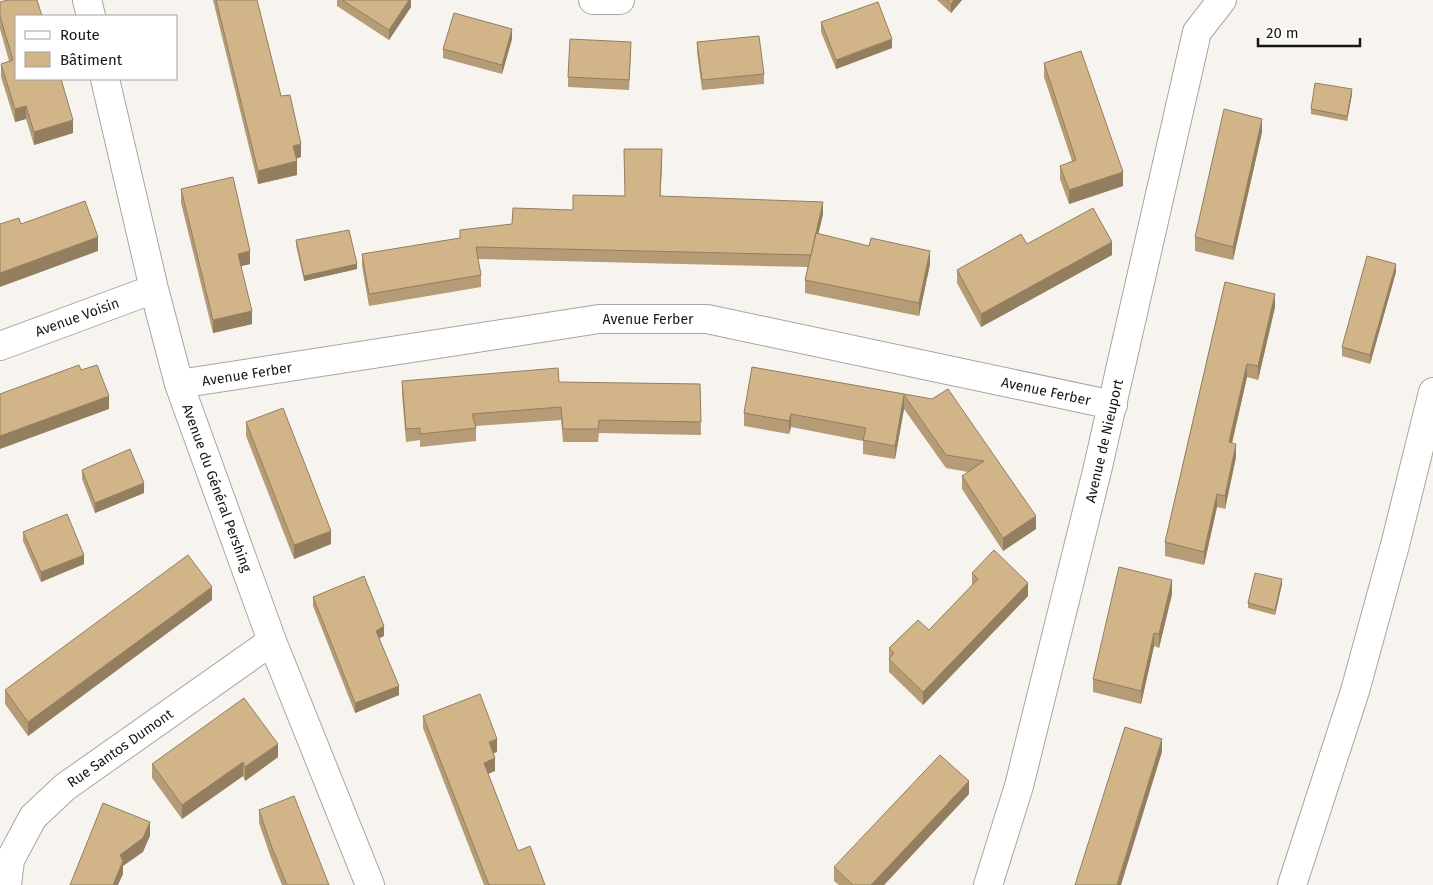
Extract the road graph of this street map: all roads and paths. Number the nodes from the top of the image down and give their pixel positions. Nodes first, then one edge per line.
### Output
1 (87, 0) edge
2 (593, 0) edge
3 (620, 0) edge
4 (1222, 0) edge
5 (91, 15) edge
6 (105, 80) edge
7 (154, 289) junction
8 (0, 346) edge
9 (179, 384) junction
10 (1433, 392) edge
11 (1113, 404) junction
12 (272, 641) junction
13 (7, 885) edge
14 (370, 885) edge
15 (988, 885) edge
16 (1292, 885) edge

1 - 5 street
2 - 3 street
4 - 11 street, Avenue de Nieuport
6 - 7 street, Avenue du Général Pershing
7 - 8 street, Avenue Voisin
7 - 9 street, Avenue du Général Pershing
9 - 11 street, Avenue Ferber
9 - 12 street, Avenue du Général Pershing
10 - 16 street
11 - 15 street, Avenue de Nieuport
12 - 13 street, Rue Santos Dumont
12 - 14 street, Avenue du Général Pershing

